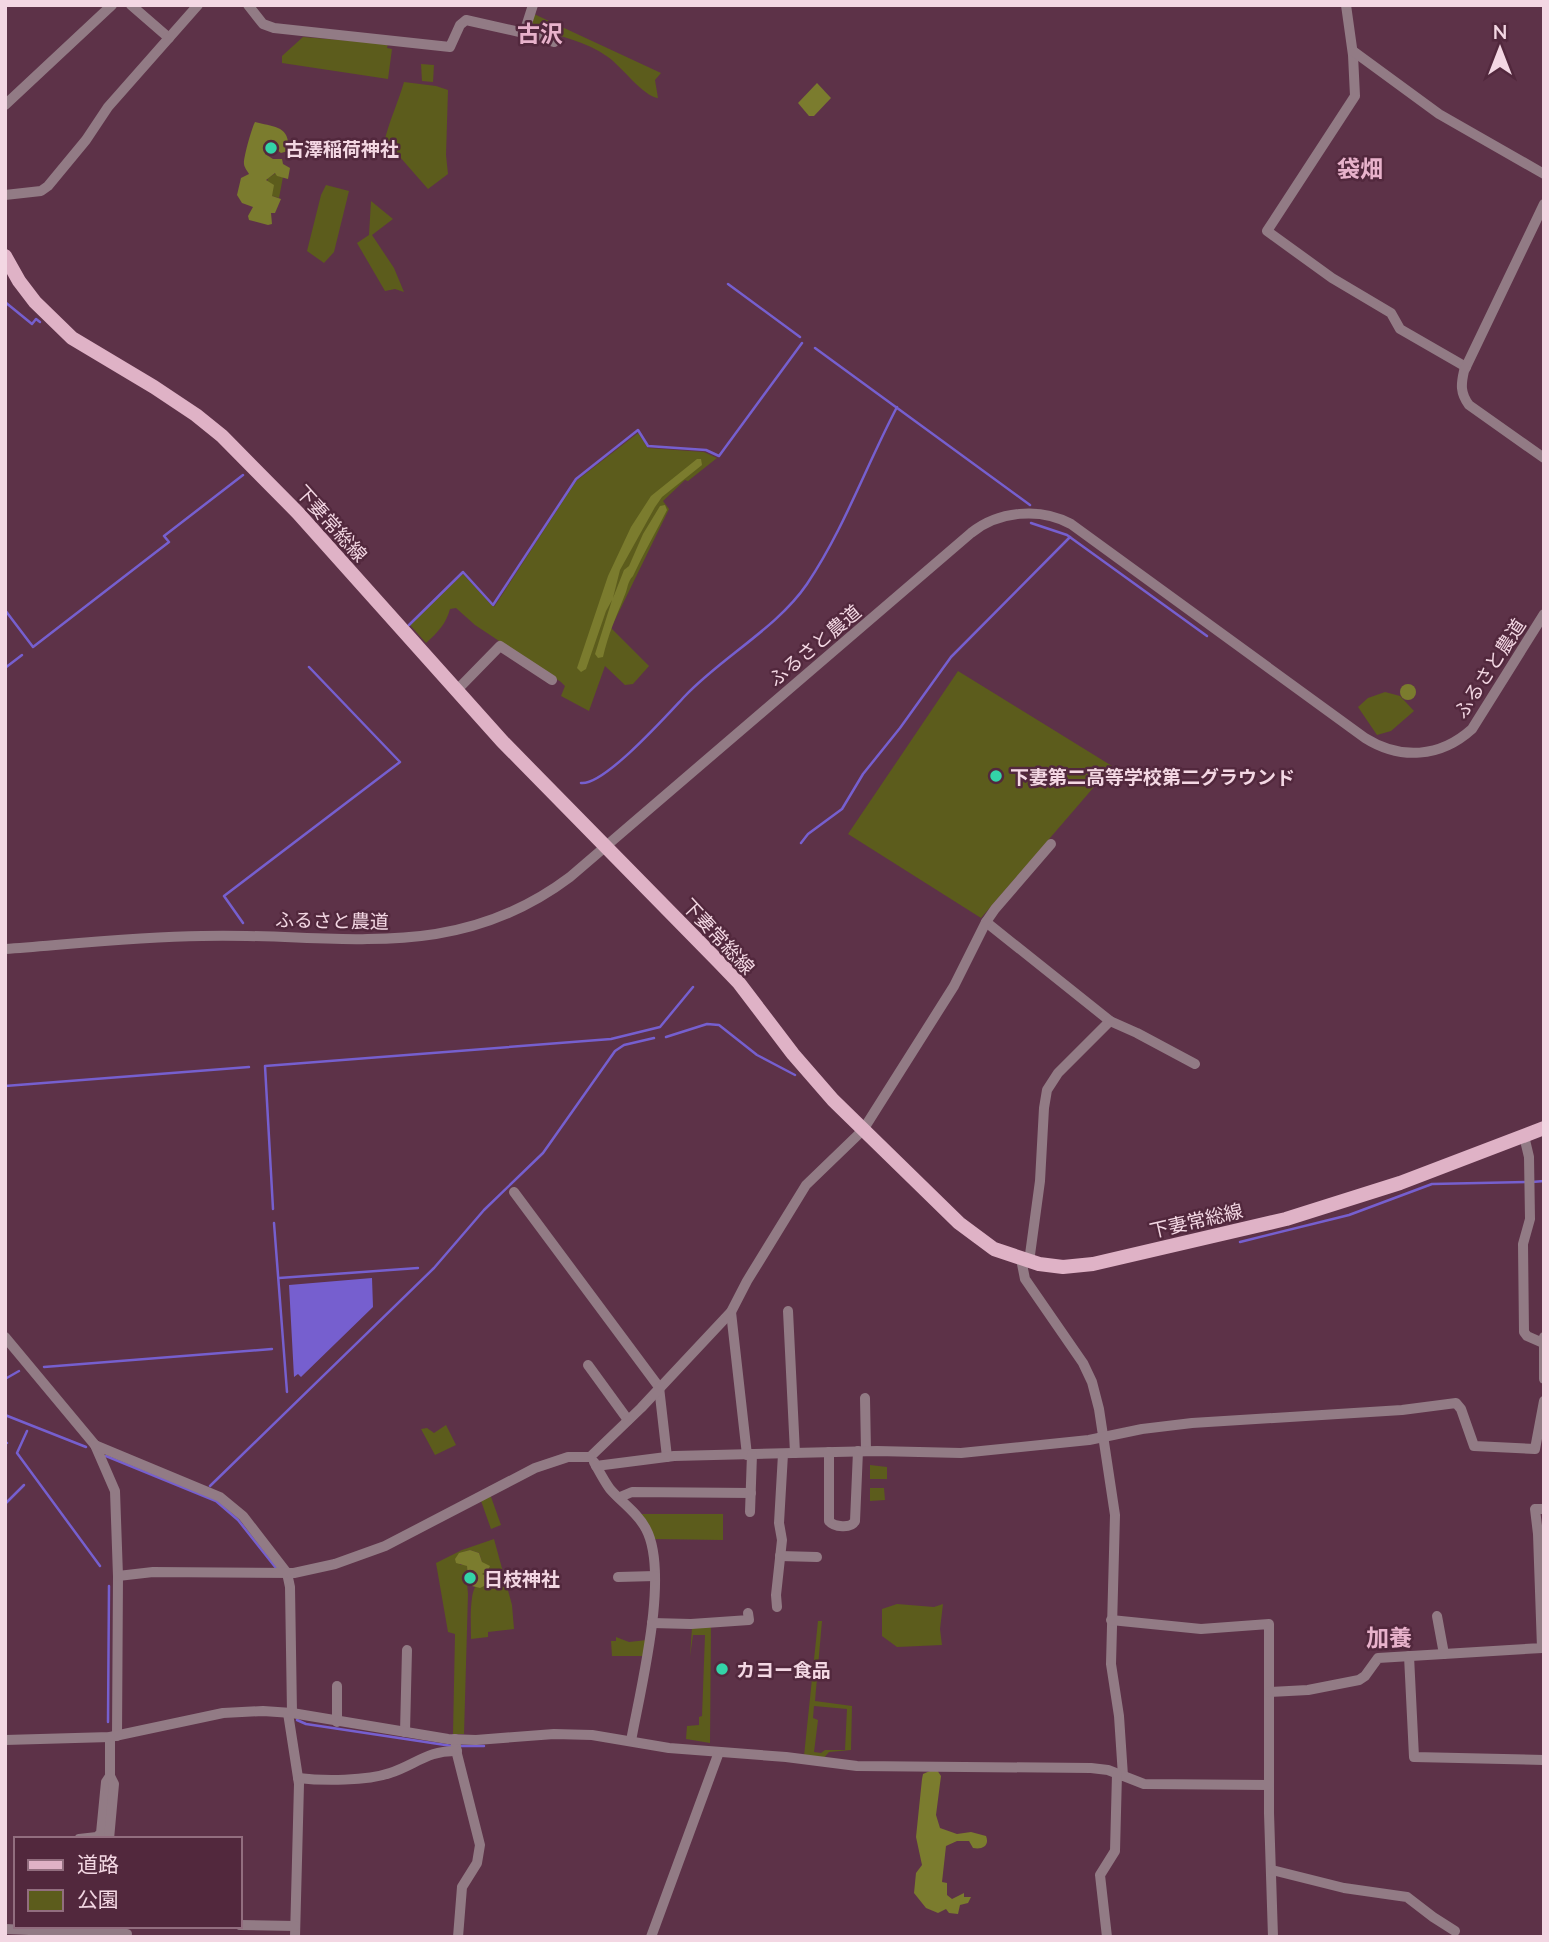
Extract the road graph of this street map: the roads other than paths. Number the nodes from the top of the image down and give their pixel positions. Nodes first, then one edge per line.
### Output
1 (112, 5) edge
2 (131, 5) edge
3 (198, 5) edge
4 (248, 5) edge
5 (533, 5) edge
6 (1346, 5) edge
7 (524, 33) junction
8 (169, 38) junction
9 (554, 42) dead end
10 (1353, 51) junction
11 (5, 105) edge
12 (1544, 174) edge
13 (5, 195) edge
14 (1544, 204) edge
15 (5, 256) edge
16 (1466, 367) junction
17 (1544, 458) edge
18 (1544, 614) edge
19 (552, 680) dead end
20 (456, 691) junction
21 (1051, 844) dead end
22 (606, 847) junction
23 (985, 922) junction
24 (5, 949) edge
25 (1110, 1021) junction
26 (1195, 1064) dead end
27 (1544, 1128) edge
28 (863, 1130) junction
29 (1524, 1136) junction
30 (514, 1192) dead end
31 (1025, 1261) junction
32 (788, 1311) dead end
33 (731, 1312) junction
34 (5, 1337) edge
35 (1543, 1340) edge
36 (588, 1365) dead end
37 (1544, 1379) edge
38 (659, 1387) junction
39 (865, 1398) dead end
40 (1544, 1401) edge
41 (628, 1420) junction
42 (1104, 1437) junction
43 (94, 1445) junction
44 (862, 1451) junction
45 (829, 1452) junction
46 (789, 1454) junction
47 (749, 1455) junction
48 (667, 1457) junction
49 (593, 1461) junction
50 (751, 1493) junction
51 (620, 1497) junction
52 (1544, 1509) edge
53 (750, 1511) dead end
54 (780, 1556) junction
55 (817, 1557) dead end
56 (287, 1573) junction
57 (118, 1576) junction
58 (655, 1576) junction
59 (618, 1577) dead end
60 (777, 1607) dead end
61 (748, 1613) dead end
62 (1543, 1613) edge
63 (1437, 1616) dead end
64 (1111, 1620) junction
65 (652, 1623) junction
66 (407, 1650) dead end
67 (1444, 1654) junction
68 (1409, 1656) junction
69 (337, 1686) dead end
70 (1269, 1692) junction
71 (290, 1713) junction
72 (337, 1722) junction
73 (405, 1732) junction
74 (114, 1736) junction
75 (5, 1740) edge
76 (631, 1741) junction
77 (456, 1745) junction
78 (719, 1752) junction
79 (1544, 1760) edge
80 (1120, 1775) junction
81 (110, 1776) junction
82 (298, 1778) junction
83 (1269, 1785) junction
84 (97, 1837) edge
85 (109, 1837) edge
86 (1272, 1870) junction
87 (242, 1925) edge
88 (5, 1929) edge
89 (295, 1931) edge
90 (1455, 1931) dead end
91 (128, 1932) edge
92 (458, 1937) edge
93 (651, 1937) edge
94 (1107, 1937) edge
95 (1273, 1937) edge

1 - 11 street
2 - 8 street
3 - 8 street
4 - 7 street
5 - 7 street
6 - 10 street
7 - 9 street
8 - 13 street
10 - 12 street
10 - 16 street
14 - 16 street
15 - 20 main road, 下妻常総線
16 - 17 street
18 - 22 street, ふるさと農道
19 - 20 street
20 - 22 main road, 下妻常総線
21 - 23 street
22 - 24 street, ふるさと農道
22 - 28 main road, 下妻常総線
23 - 25 street
23 - 28 street
25 - 26 street
25 - 31 street
27 - 29 main road, 下妻常総線
28 - 31 main road, 下妻常総線
28 - 33 street
29 - 31 main road, 下妻常総線
29 - 35 street
30 - 38 street
31 - 42 street
32 - 46 street
33 - 38 street
33 - 47 street
34 - 43 street
35 - 37 street
36 - 41 street
38 - 41 street
38 - 48 street
39 - 44 street
40 - 42 street
41 - 49 street
42 - 44 street
42 - 64 street
43 - 56 street
43 - 57 street
44 - 45 street
44 - 45 street
45 - 46 street
46 - 47 street
46 - 54 street
47 - 48 street
47 - 50 street
48 - 49 street
49 - 51 street
49 - 56 street
50 - 51 street
50 - 53 street
51 - 58 street
52 - 62 street
54 - 55 street
54 - 60 street
56 - 57 street
56 - 71 street
57 - 74 street
58 - 59 street
58 - 65 street
61 - 65 street
62 - 67 street
63 - 67 street
64 - 70 street
64 - 80 street
65 - 76 street
66 - 73 street
67 - 68 street
68 - 70 street
68 - 79 street
69 - 72 street
70 - 83 street
71 - 72 street
71 - 74 street
71 - 82 street
72 - 73 street
73 - 77 street
74 - 75 street
74 - 81 street
76 - 77 street
76 - 78 street
77 - 82 street
77 - 92 street
78 - 80 street
78 - 93 street
80 - 83 street
80 - 94 street
81 - 84 street
81 - 85 street
82 - 89 street
83 - 86 street
86 - 90 street
86 - 95 street
87 - 89 street
88 - 91 street

